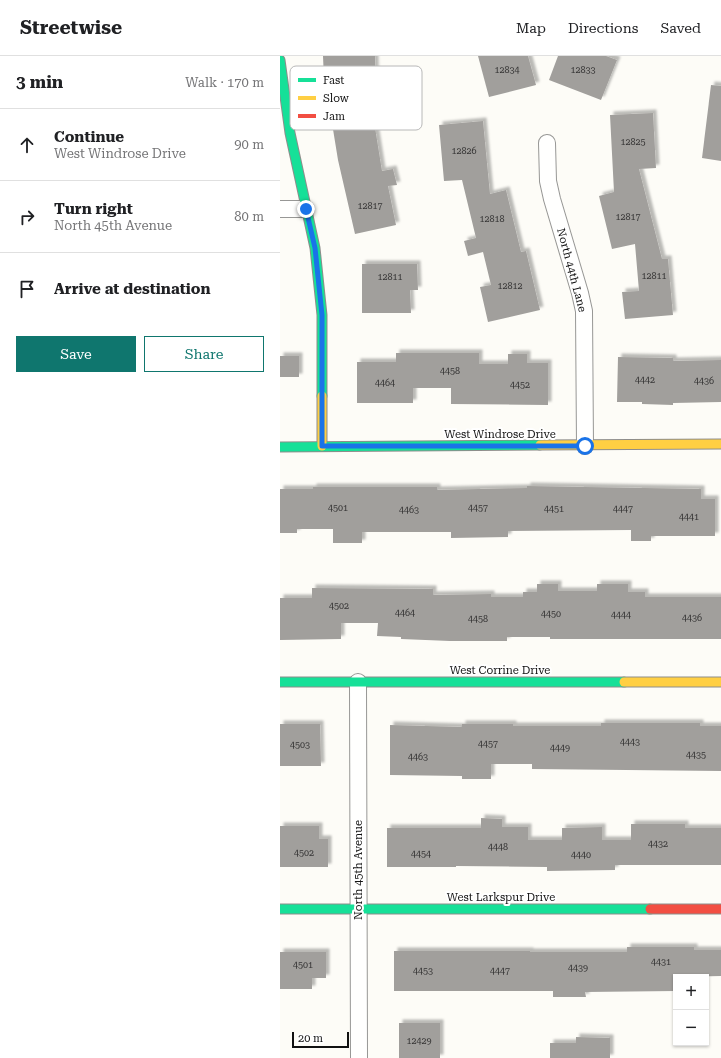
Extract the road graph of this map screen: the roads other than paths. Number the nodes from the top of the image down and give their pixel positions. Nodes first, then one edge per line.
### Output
1 (280, 60) edge
2 (546, 144) dead end
3 (280, 209) edge
4 (306, 209) junction
5 (721, 444) edge
6 (322, 446) junction
7 (585, 446) junction
8 (280, 447) edge
9 (280, 682) edge
10 (358, 682) junction
11 (721, 682) edge
12 (280, 909) edge
13 (358, 909) junction
14 (721, 909) edge
15 (359, 1058) edge

1 - 4 street
2 - 7 street, North 44th Lane
3 - 4 street
4 - 6 street
5 - 7 street, West Windrose Drive
6 - 7 street, West Windrose Drive
6 - 8 street, West Windrose Drive
9 - 10 street, West Corrine Drive
10 - 11 street, West Corrine Drive
10 - 13 street, North 45th Avenue
12 - 13 street, West Larkspur Drive
13 - 14 street, West Larkspur Drive
13 - 15 street, North 45th Avenue

